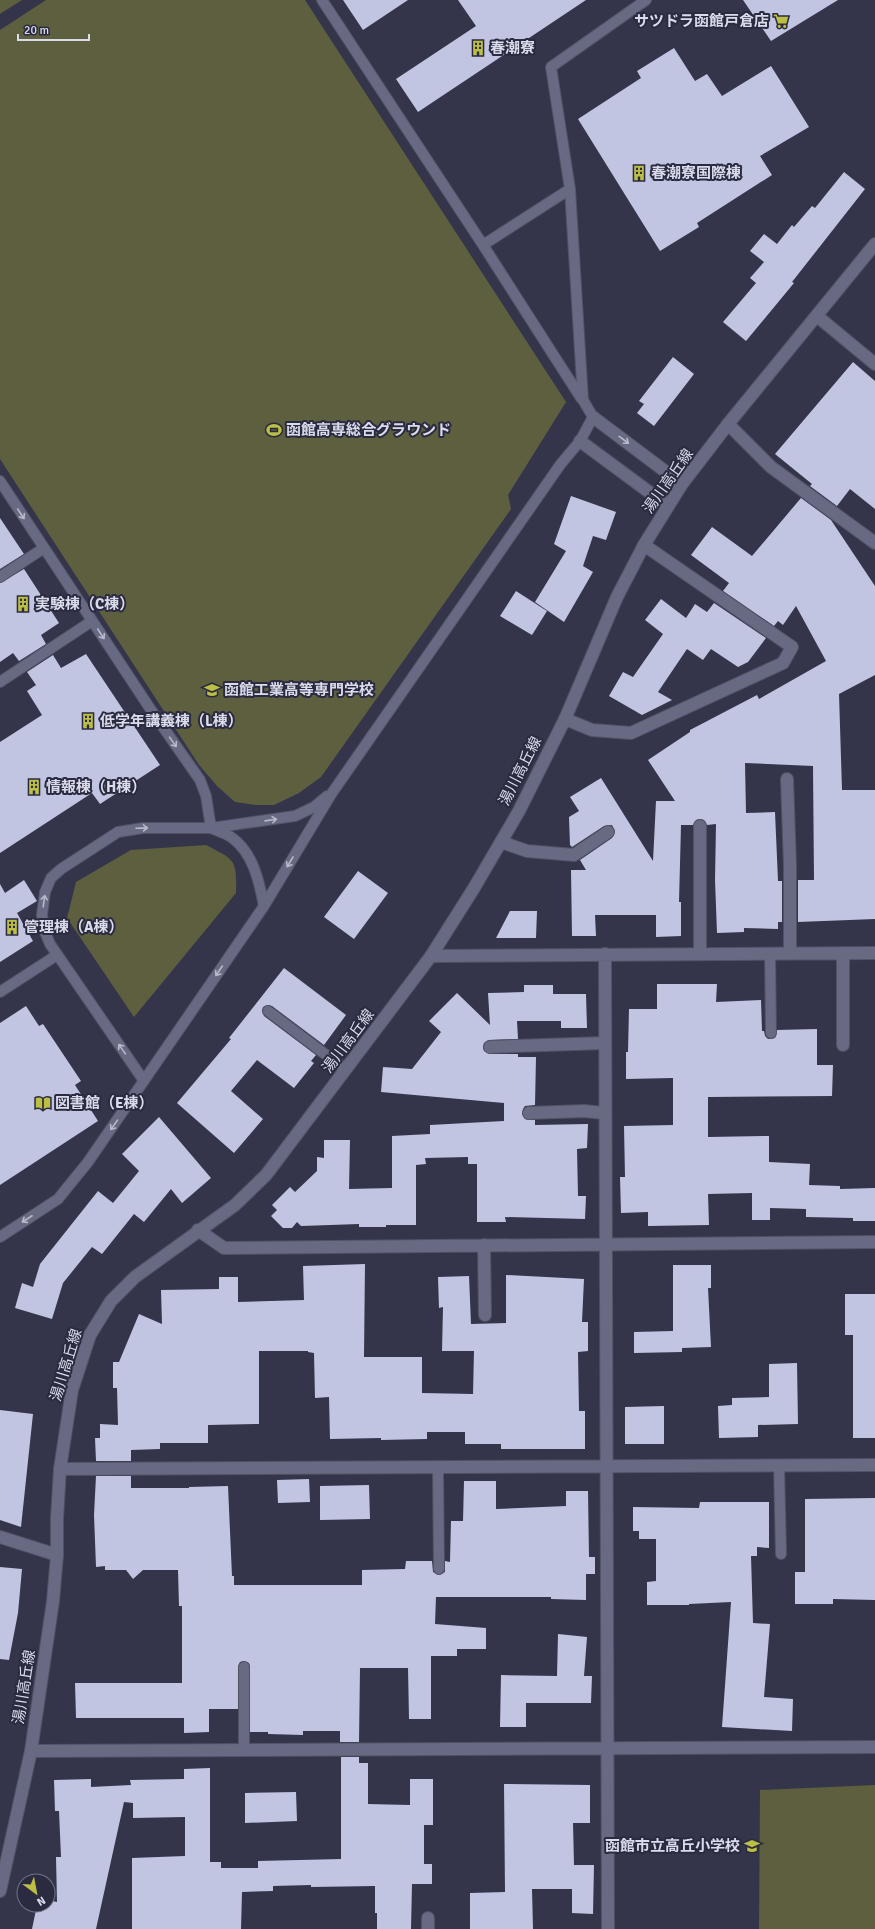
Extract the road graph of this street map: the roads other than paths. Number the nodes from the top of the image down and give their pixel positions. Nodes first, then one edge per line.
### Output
1 (322, 0) edge
2 (646, 0) edge
3 (570, 189) junction
4 (875, 244) edge
5 (483, 245) junction
6 (817, 316) junction
7 (875, 364) edge
8 (582, 400) junction
9 (593, 417) junction
10 (728, 424) junction
11 (580, 441) junction
12 (0, 481) edge
13 (682, 484) junction
14 (668, 506) junction
15 (875, 543) edge
16 (644, 545) junction
17 (44, 548) junction
18 (0, 577) edge
19 (92, 621) junction
20 (0, 682) edge
21 (564, 719) junction
22 (788, 779) dead end
23 (332, 792) junction
24 (700, 826) dead end
25 (211, 828) junction
26 (608, 832) dead end
27 (501, 842) junction
28 (264, 906) junction
29 (770, 953) junction
30 (790, 953) junction
31 (842, 953) junction
32 (875, 953) edge
33 (605, 954) junction
34 (700, 954) junction
35 (57, 955) junction
36 (431, 956) junction
37 (0, 992) edge
38 (268, 1011) dead end
39 (771, 1033) dead end
40 (604, 1043) junction
41 (842, 1045) dead end
42 (490, 1047) dead end
43 (346, 1070) junction
44 (144, 1081) junction
45 (529, 1113) dead end
46 (604, 1113) junction
47 (198, 1230) junction
48 (0, 1237) edge
49 (875, 1242) edge
50 (605, 1244) junction
51 (484, 1245) junction
52 (486, 1315) dead end
53 (875, 1464) edge
54 (779, 1465) junction
55 (607, 1466) junction
56 (438, 1467) junction
57 (60, 1469) junction
58 (0, 1537) edge
59 (781, 1554) dead end
60 (57, 1556) junction
61 (439, 1569) dead end
62 (244, 1667) dead end
63 (875, 1747) edge
64 (607, 1748) junction
65 (244, 1750) junction
66 (31, 1751) junction
67 (0, 1891) edge
68 (608, 1929) edge

1 - 5 lane
2 - 3 lane
3 - 5 lane
3 - 8 lane
4 - 6 street, 湯川高丘線
5 - 8 lane
6 - 7 street
6 - 10 street, 湯川高丘線
8 - 9 lane
9 - 11 lane
9 -> 13 street
10 - 13 street, 湯川高丘線
10 - 15 street
11 - 14 street
11 - 23 lane
12 -> 17 lane
13 - 14 street, 湯川高丘線
14 - 16 street, 湯川高丘線
16 - 21 street, 湯川高丘線
16 - 21 street
17 - 18 lane
17 - 19 lane
19 - 20 lane
19 -> 25 lane
21 - 27 street, 湯川高丘線
22 - 30 street
25 -> 23 lane
23 -> 28 lane
24 - 34 street
25 - 28 lane
35 -> 25 lane
26 - 27 street
27 - 36 street, 湯川高丘線
28 -> 44 lane
29 - 30 street
29 - 34 street
29 - 39 lane
30 - 31 street
31 - 32 street
31 - 41 street
33 - 34 street
33 - 36 street
33 - 40 street
35 - 37 lane
44 -> 35 lane
36 - 43 street, 湯川高丘線
38 - 43 lane
40 - 42 street
40 - 46 street
43 - 47 street, 湯川高丘線
44 -> 48 lane
45 - 46 street
46 - 50 street
47 - 51 street
47 - 57 street, 湯川高丘線
49 - 50 street
50 - 51 street
50 - 55 street
51 - 52 street
53 - 54 street
54 - 55 street
54 - 59 lane
55 - 56 street
55 - 64 street
56 - 57 street
56 - 61 lane
57 - 60 street, 湯川高丘線
58 - 60 street
60 - 66 street, 湯川高丘線
62 - 65 lane
63 - 64 street
64 - 65 street
64 - 68 street
65 - 66 street
66 - 67 street, 湯川高丘線

